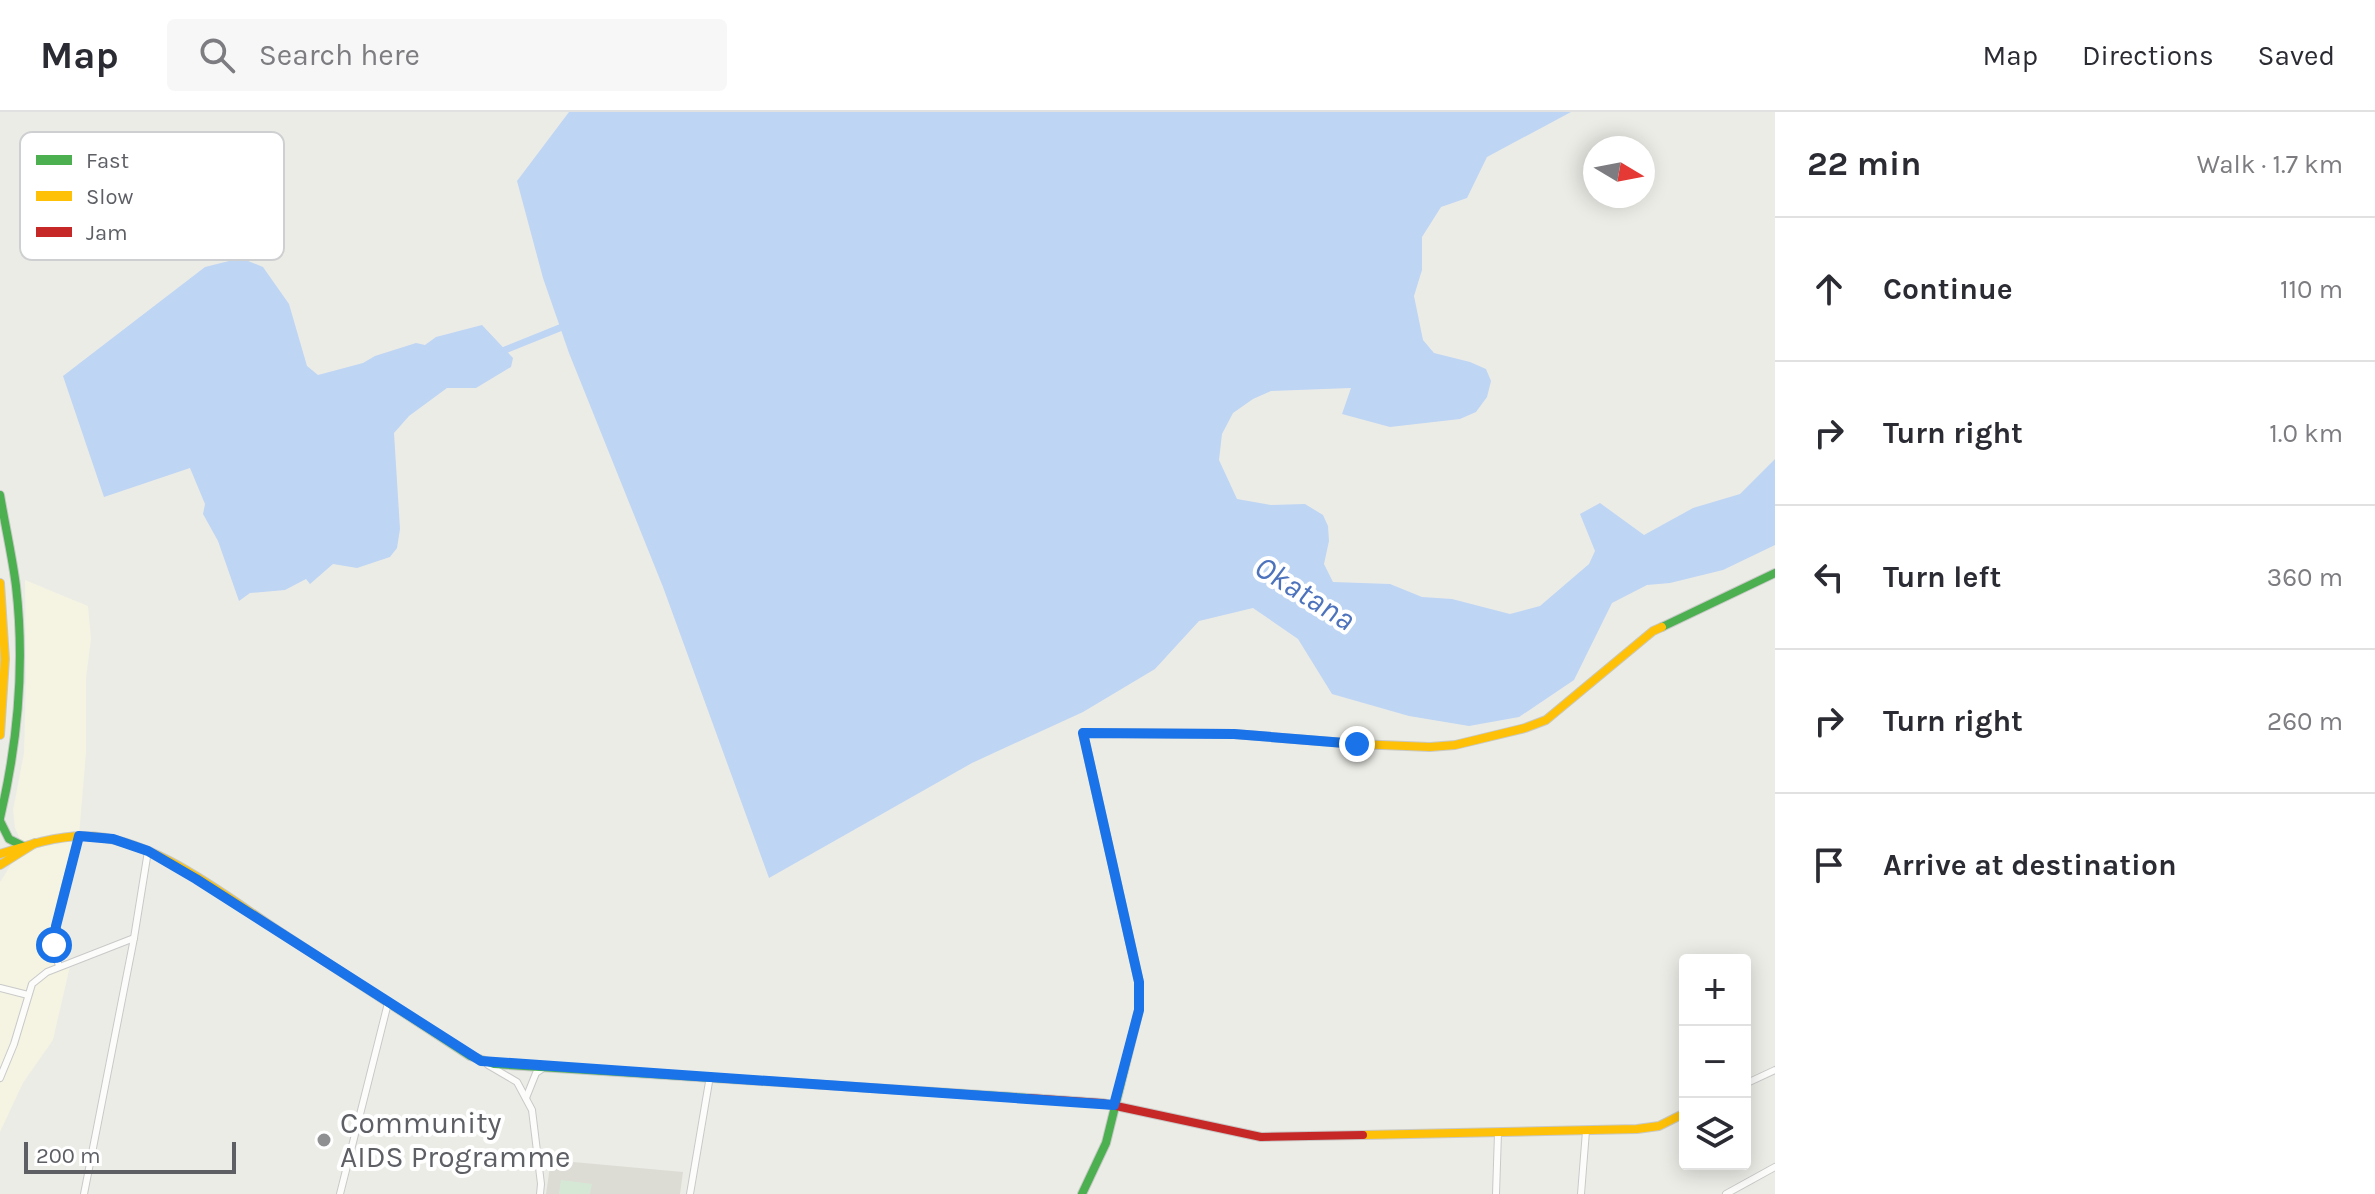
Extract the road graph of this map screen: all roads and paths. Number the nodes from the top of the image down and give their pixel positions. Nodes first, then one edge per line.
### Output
1 (0, 495) edge
2 (1775, 573) edge
3 (0, 583) edge
4 (20, 675) junction
5 (6, 676) junction
6 (0, 735) edge
7 (0, 820) edge
8 (79, 836) junction
9 (35, 843) junction
10 (23, 846) junction
11 (148, 851) junction
12 (0, 854) edge
13 (0, 865) edge
14 (134, 938) junction
15 (59, 966) junction
16 (0, 988) edge
17 (28, 995) junction
18 (388, 1003) junction
19 (481, 1061) junction
20 (545, 1067) junction
21 (1775, 1070) edge
22 (710, 1076) junction
23 (0, 1078) edge
24 (1751, 1081) edge
25 (526, 1098) junction
26 (1114, 1105) junction
27 (1679, 1116) edge
28 (1586, 1131) junction
29 (1498, 1133) junction
30 (1775, 1167) edge
31 (84, 1194) edge
32 (340, 1194) edge
33 (540, 1194) edge
34 (690, 1194) edge
35 (1082, 1194) edge
36 (1496, 1194) edge
37 (1581, 1194) edge
38 (1726, 1194) edge

1 - 4 street
2 - 26 street
3 - 5 street
4 - 5 street
4 - 7 street
5 - 6 street
7 - 10 street
8 - 9 street
8 - 11 street
8 - 15 street
9 - 10 street
9 - 13 street
10 - 12 street
11 - 14 street
11 - 18 street
14 - 15 street
14 - 31 street
15 - 17 street
16 - 17 street
17 - 23 street
18 - 19 street
18 - 32 street
19 - 20 street
19 - 25 street
20 - 22 street
20 - 25 street
21 - 24 street
22 - 26 street
22 - 34 street
25 - 33 street
26 - 29 street
26 - 35 street
27 - 28 street
28 - 29 street
28 - 37 street
29 - 36 street
30 - 38 street

